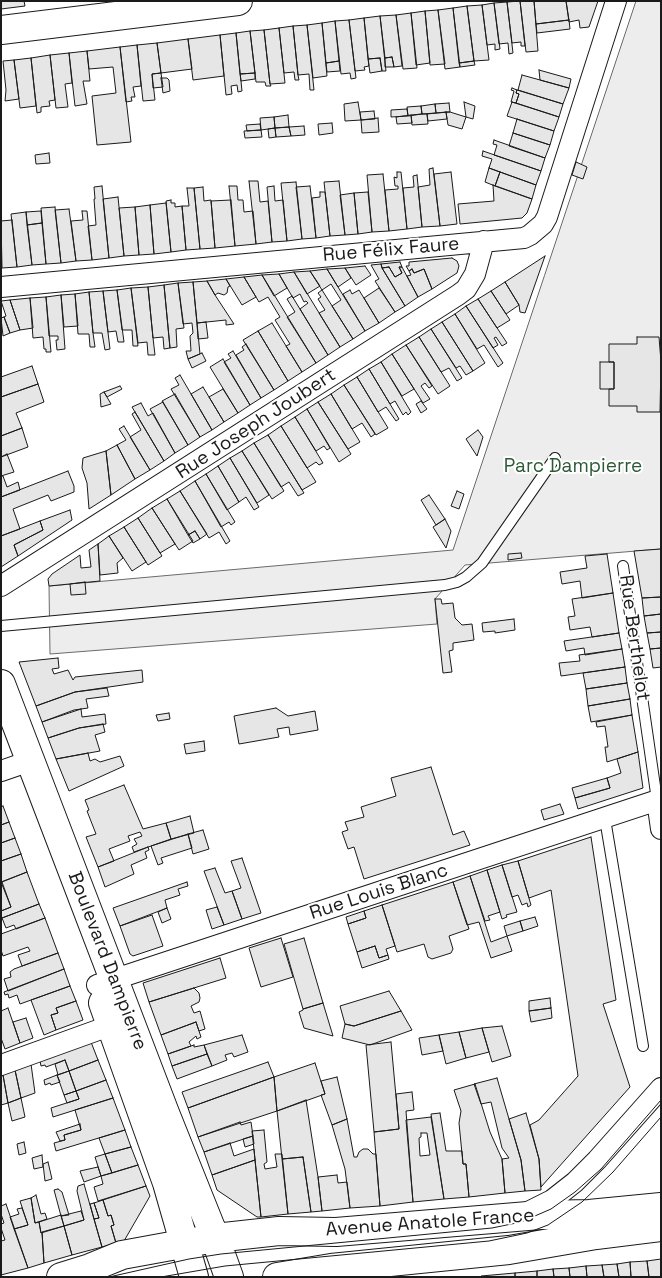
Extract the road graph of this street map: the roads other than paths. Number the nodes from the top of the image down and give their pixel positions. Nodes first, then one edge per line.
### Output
1 (238, 1) edge
2 (616, 1) edge
3 (1, 30) edge
4 (484, 241) junction
5 (1, 287) edge
6 (555, 458) dead end
7 (623, 566) dead end
8 (1, 586) edge
9 (1, 626) edge
10 (1, 684) edge
11 (1, 731) edge
12 (15, 766) edge
13 (659, 800) edge
14 (605, 819) junction
15 (661, 829) edge
16 (105, 982) junction
17 (120, 1022) junction
18 (643, 1046) dead end
19 (1, 1065) edge
20 (661, 1088) edge
21 (661, 1207) edge
22 (516, 1217) junction
23 (661, 1226) edge
24 (200, 1241) junction
25 (61, 1277) edge
26 (194, 1277) edge
27 (229, 1277) edge
28 (280, 1277) edge

1 - 3 main road
2 - 4 street, Rue Félix Faure
4 - 5 street, Rue Félix Faure
4 - 8 street, Rue Joseph Joubert
6 - 9 lane
7 - 13 lane, Rue Berthelot
10 - 12 main road, Boulevard Dampierre
11 - 12 main road
12 - 16 main road, Boulevard Dampierre
13 - 14 street, Rue Louis Blanc
13 - 15 street, Rue Berthelot
14 - 16 street, Rue Louis Blanc
14 - 18 lane
16 - 17 main road, Boulevard Dampierre
17 - 19 street
17 - 24 main road, Boulevard Dampierre
20 - 22 street
21 - 22 main road, Avenue Anatole France
22 - 24 main road, Avenue Anatole France
23 - 28 main road, Avenue Anatole France
24 - 25 main road, Avenue Anatole France
24 - 26 main road
24 - 27 main road

